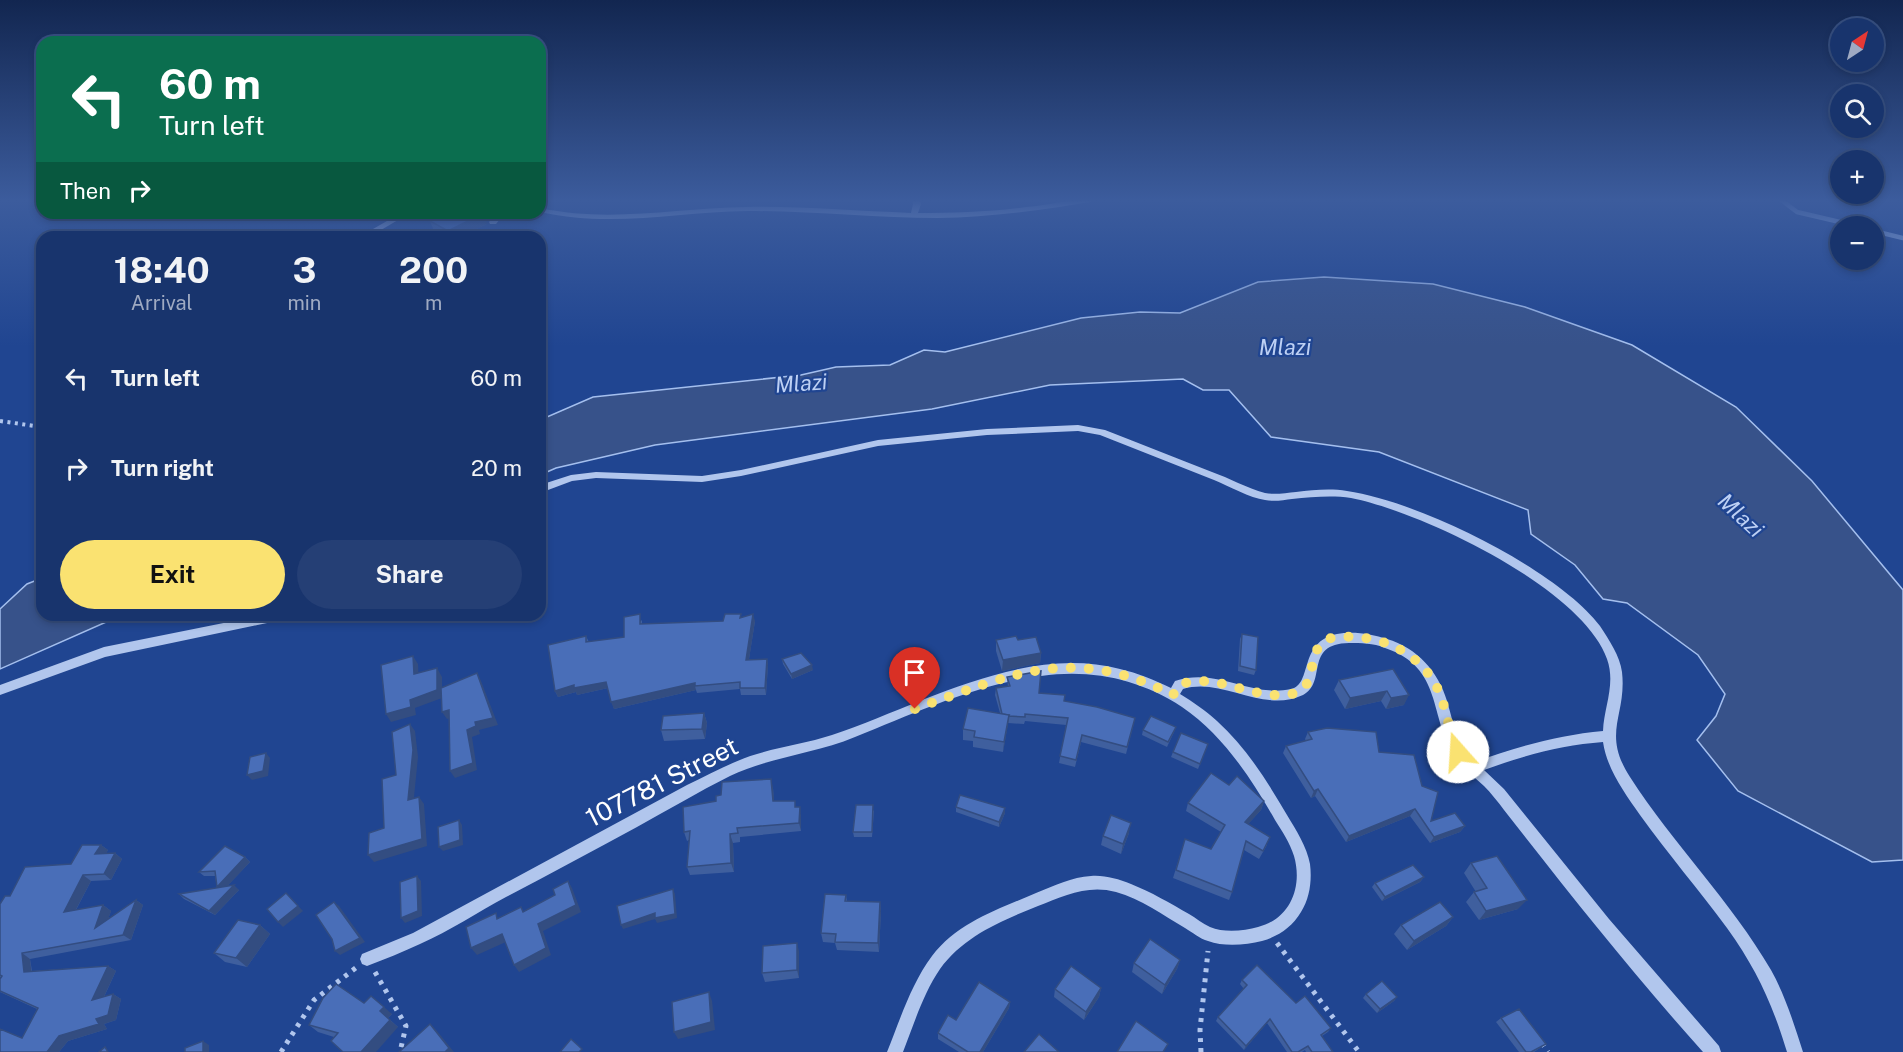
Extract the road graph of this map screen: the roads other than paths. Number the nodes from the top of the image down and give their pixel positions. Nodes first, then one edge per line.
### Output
1 (546, 487) edge
2 (256, 621) edge
3 (0, 690) edge
4 (1173, 695) junction
5 (1607, 736) junction
6 (1475, 768) junction
7 (367, 959) road end
8 (895, 1052) edge
9 (1713, 1052) edge
10 (1795, 1052) edge

1 - 5 street
2 - 3 street
4 - 6 street
4 - 7 street, 107781 Street
4 - 8 street, 107781 Street
5 - 6 street
5 - 10 street
6 - 9 street

